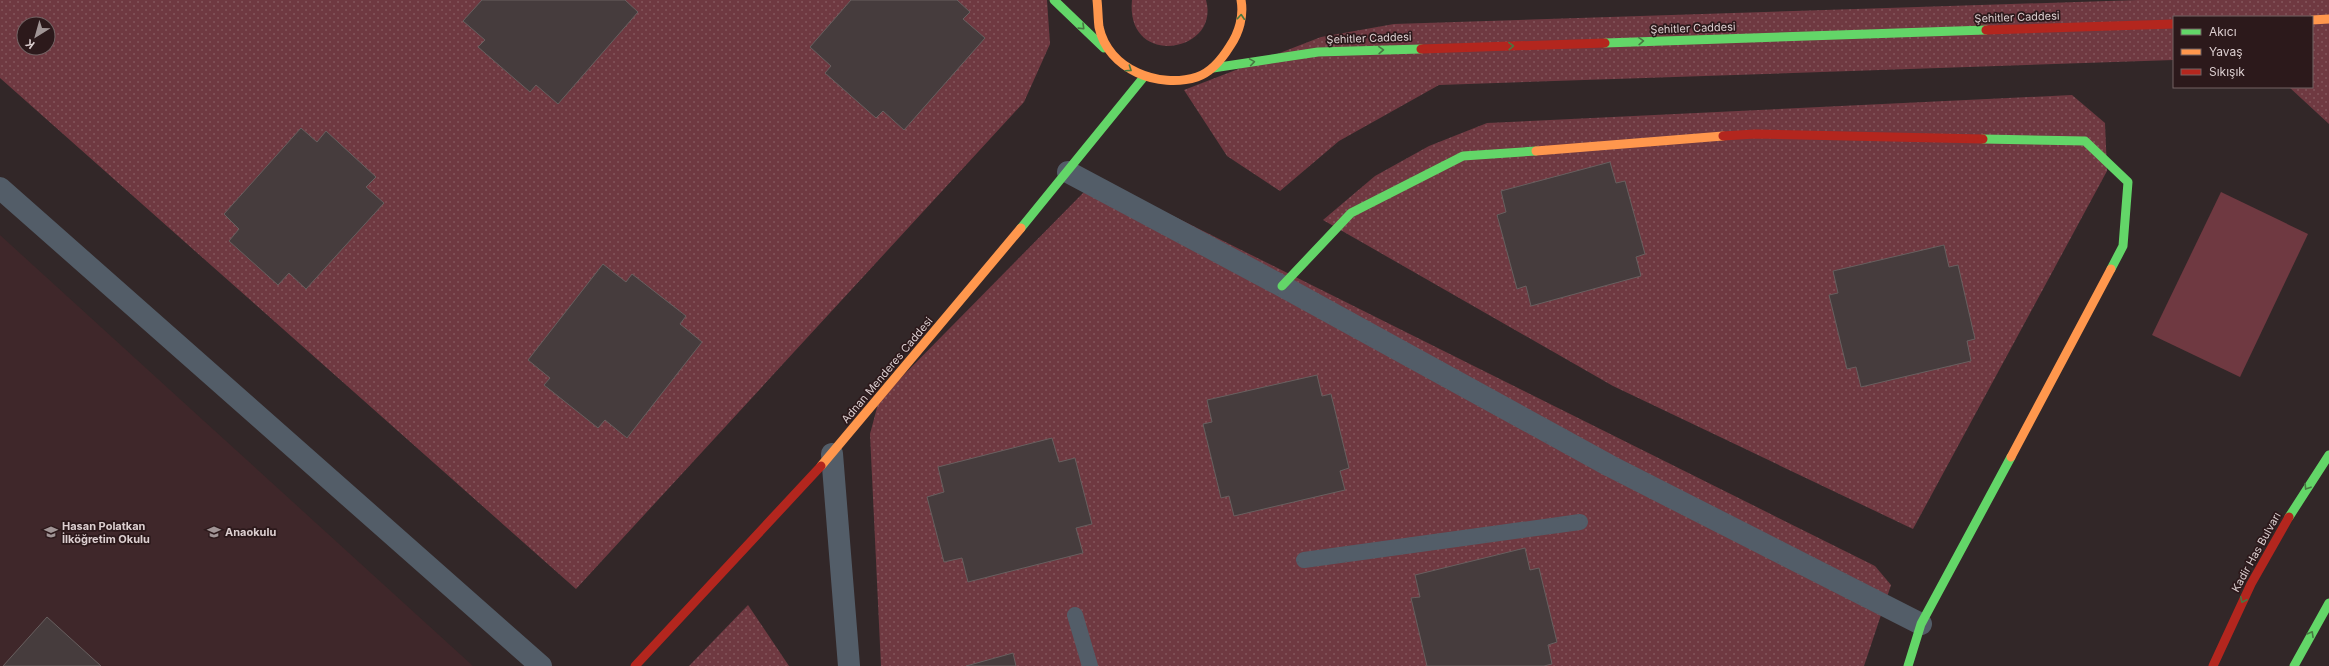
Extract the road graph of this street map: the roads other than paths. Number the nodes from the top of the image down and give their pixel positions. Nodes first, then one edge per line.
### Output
1 (1054, 0) edge
2 (1097, 0) edge
3 (1242, 0) edge
4 (2329, 19) edge
5 (2313, 20) edge
6 (2173, 24) edge
7 (1116, 59) junction
8 (1213, 68) junction
9 (1143, 78) junction
10 (1068, 172) junction
11 (0, 188) edge
12 (1282, 286) junction
13 (832, 454) junction
14 (2329, 455) edge
15 (1580, 522) dead end
16 (1304, 560) dead end
17 (2329, 603) edge
18 (1075, 615) dead end
19 (1921, 624) junction
20 (541, 666) edge
21 (634, 666) edge
22 (849, 666) edge
23 (1090, 666) edge
24 (1908, 666) edge
25 (2212, 666) edge
26 (2294, 666) edge

1 -> 7 main road
2 - 7 main road
8 -> 3 main road
4 - 5 main road
8 -> 6 main road, Şehitler Caddesi
7 -> 9 main road
8 - 9 main road
9 - 10 main road, Adnan Menderes Caddesi
10 - 12 street
10 - 13 main road, Adnan Menderes Caddesi
11 - 20 street
12 - 19 street
12 - 19 main road
13 - 21 main road, Adnan Menderes Caddesi
13 - 22 street
14 -> 25 main road, Kadir Has Bulvarı
15 - 16 lane
26 -> 17 main road
18 - 23 lane
19 - 24 main road

